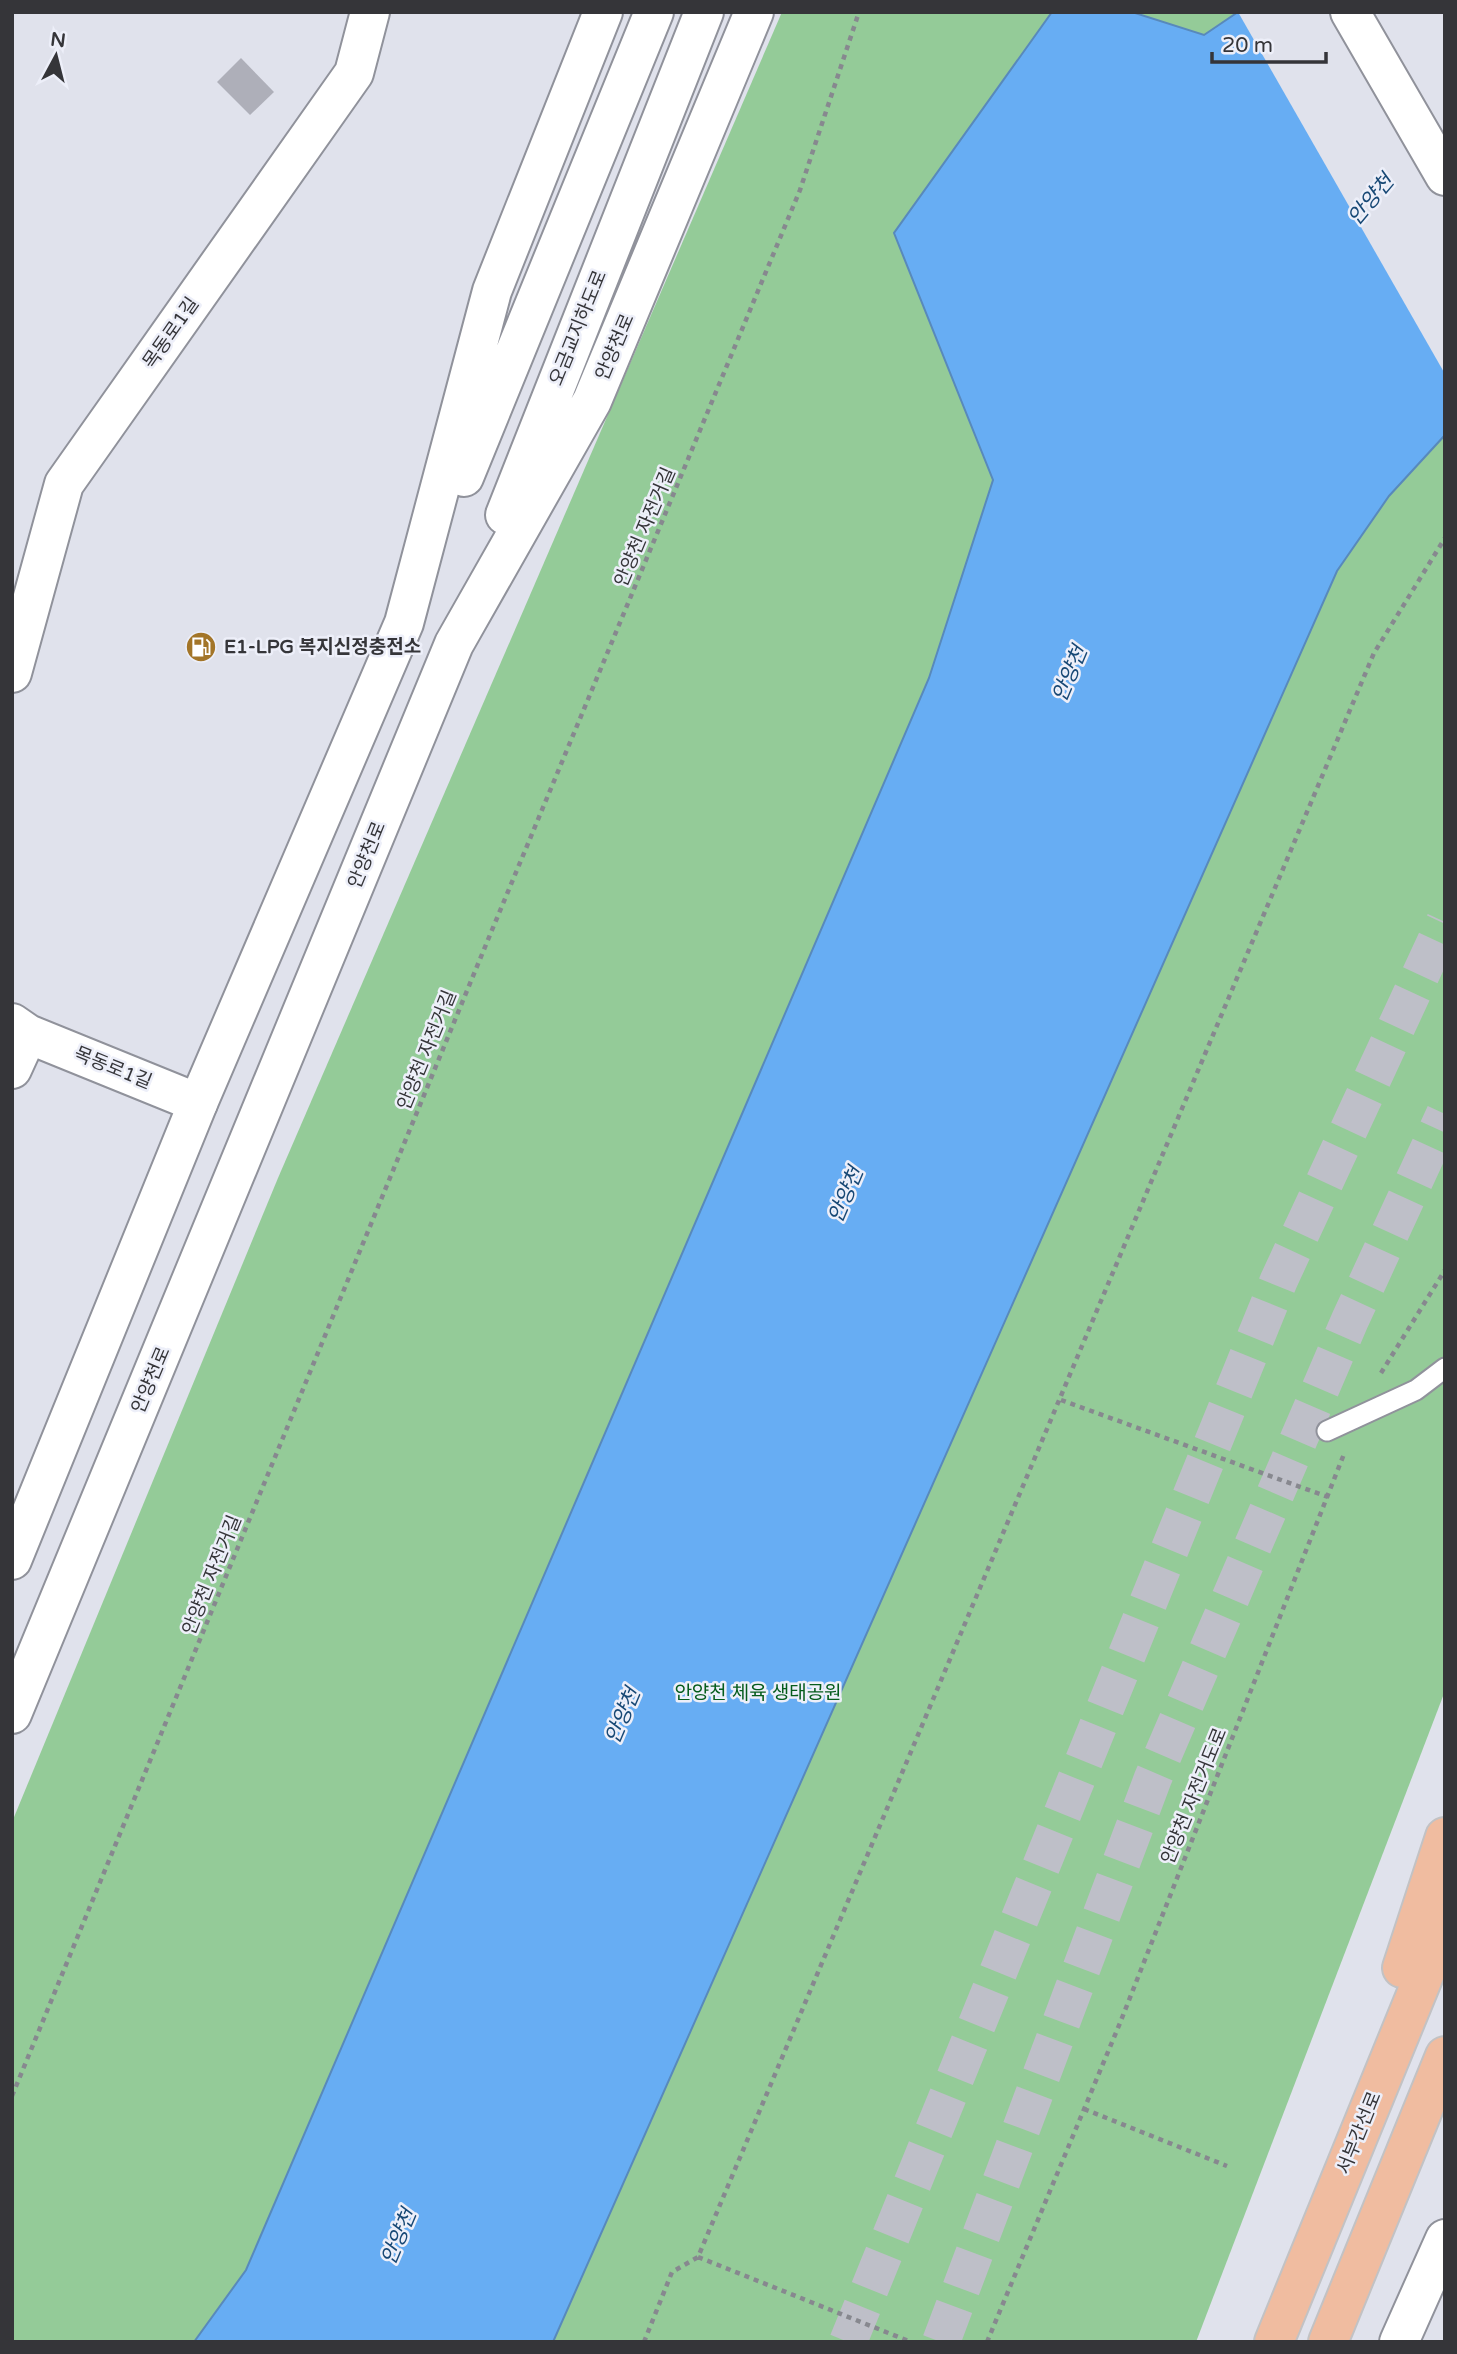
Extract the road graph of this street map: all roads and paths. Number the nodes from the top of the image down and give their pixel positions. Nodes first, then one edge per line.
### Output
1 (370, 12) edge
2 (603, 12) edge
3 (654, 12) edge
4 (704, 12) edge
5 (754, 12) edge
6 (859, 12) edge
7 (1350, 12) edge
8 (1445, 176) edge
9 (1445, 538) edge
10 (404, 623) junction
11 (454, 644) junction
12 (12, 673) edge
13 (20, 1028) edge
14 (12, 1069) edge
15 (198, 1103) junction
16 (1445, 1269) edge
17 (1445, 1368) edge
18 (1061, 1400) junction
19 (1359, 1416) junction
20 (1326, 1431) dead end
21 (1328, 1497) junction
22 (12, 1560) edge
23 (12, 1714) edge
24 (1445, 1837) edge
25 (1445, 1924) edge
26 (1445, 2056) edge
27 (12, 2096) edge
28 (1084, 2109) junction
29 (1445, 2124) edge
30 (1227, 2166) dead end
31 (1445, 2239) edge
32 (698, 2257) junction
33 (1305, 2264) junction
34 (1350, 2286) junction
35 (644, 2342) edge
36 (911, 2342) edge
37 (987, 2342) edge
38 (1274, 2342) edge
39 (1328, 2342) edge
40 (1399, 2342) edge

1 - 12 main road, 목동로1길
2 - 10 main road
3 - 10 main road
4 - 11 main road, 오금교지하도로
5 - 11 main road, 안양천로
6 - 27 path, 안양천 자전거길
7 - 8 main road
9 - 18 path
10 - 15 main road
11 - 23 main road, 안양천로
13 - 14 main road, 목동로1길
13 - 15 main road, 목동로1길
15 - 22 main road
16 - 19 path, 안양천 자전거도로
17 - 19 lane
18 - 21 path
18 - 32 path
19 - 20 lane
19 - 21 path, 안양천 자전거도로
21 - 28 path, 안양천 자전거도로
24 - 33 main road
25 - 33 main road, 서부간선로
26 - 34 main road
28 - 30 path
28 - 37 path, 안양천 자전거도로
29 - 34 main road
31 - 40 main road
32 - 35 path
32 - 36 path
33 - 38 main road, 서부간선로
34 - 39 main road

